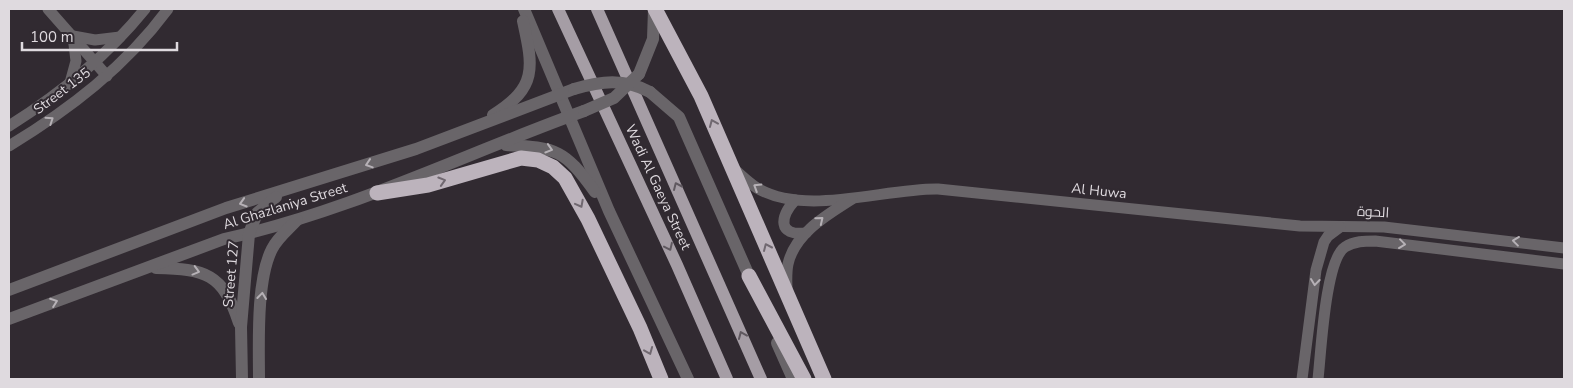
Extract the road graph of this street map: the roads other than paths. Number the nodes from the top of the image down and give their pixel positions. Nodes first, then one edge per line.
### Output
1 (48, 9) edge
2 (145, 9) edge
3 (168, 9) edge
4 (522, 9) edge
5 (558, 9) edge
6 (597, 9) edge
7 (655, 9) edge
8 (73, 36) junction
9 (120, 37) junction
10 (95, 61) junction
11 (107, 76) junction
12 (635, 79) junction
13 (70, 84) junction
14 (559, 94) junction
15 (569, 117) junction
16 (9, 126) edge
17 (466, 131) junction
18 (501, 145) junction
19 (9, 146) edge
20 (732, 168) junction
21 (289, 189) junction
22 (377, 193) junction
23 (855, 196) junction
24 (795, 200) junction
25 (609, 211) junction
26 (301, 217) junction
27 (1340, 227) junction
28 (806, 233) junction
29 (249, 234) junction
30 (1353, 244) junction
31 (1564, 248) edge
32 (1564, 264) edge
33 (148, 267) junction
34 (748, 276) junction
35 (9, 290) edge
36 (787, 292) junction
37 (9, 319) edge
38 (241, 328) junction
39 (259, 329) junction
40 (242, 379) edge
41 (259, 379) edge
42 (661, 379) edge
43 (688, 379) edge
44 (727, 379) edge
45 (761, 379) edge
46 (793, 379) edge
47 (804, 379) edge
48 (824, 379) edge
49 (1302, 379) edge
50 (1318, 379) edge

1 - 8 street
2 - 9 street, Street 135
3 - 11 street, Street 135
4 - 14 street
4 - 17 street
5 -> 44 main road, Wadi Al Gaeya Street
45 -> 6 main road, Wadi Al Gaeya Street
7 - 12 street
20 -> 7 highway
8 - 9 street
8 - 10 street
8 - 13 street
9 - 10 street, Street 135
10 - 11 street
10 - 13 street, Street 135
19 -> 11 street, Street 135
12 - 14 street, bridge
12 - 15 street, bridge
12 - 34 street, bridge
13 - 16 street, Street 135
14 - 15 street
14 - 17 street, Al Ghazlaniya Street
15 - 18 street, Al Ghazlaniya Street
15 - 25 street
17 -> 21 street, Al Ghazlaniya Street
18 - 22 street, Al Ghazlaniya Street
18 -> 25 street
24 -> 20 street, Al Huwa
36 -> 20 highway
21 - 29 street, Street 127
21 -> 35 street, Al Ghazlaniya Street
22 - 26 street, Al Ghazlaniya Street
22 -> 42 highway
23 - 24 street, Al Huwa
23 - 27 street, Al Huwa
28 -> 23 street, Al Huwa
24 - 28 street
25 - 43 street
26 - 29 street, Al Ghazlaniya Street
39 -> 26 street
27 - 30 street
31 -> 27 street, الحوة
27 -> 49 street, الحوة
28 - 36 street, Al Huwa
29 - 33 street, Al Ghazlaniya Street
29 - 38 street, Street 127
30 -> 32 street, الحوة
30 - 50 street
37 -> 33 street, Al Ghazlaniya Street
33 -> 38 street
34 - 46 street
34 - 47 highway
36 - 48 highway
38 - 39 street
38 - 40 street, Street 127
39 - 41 street

